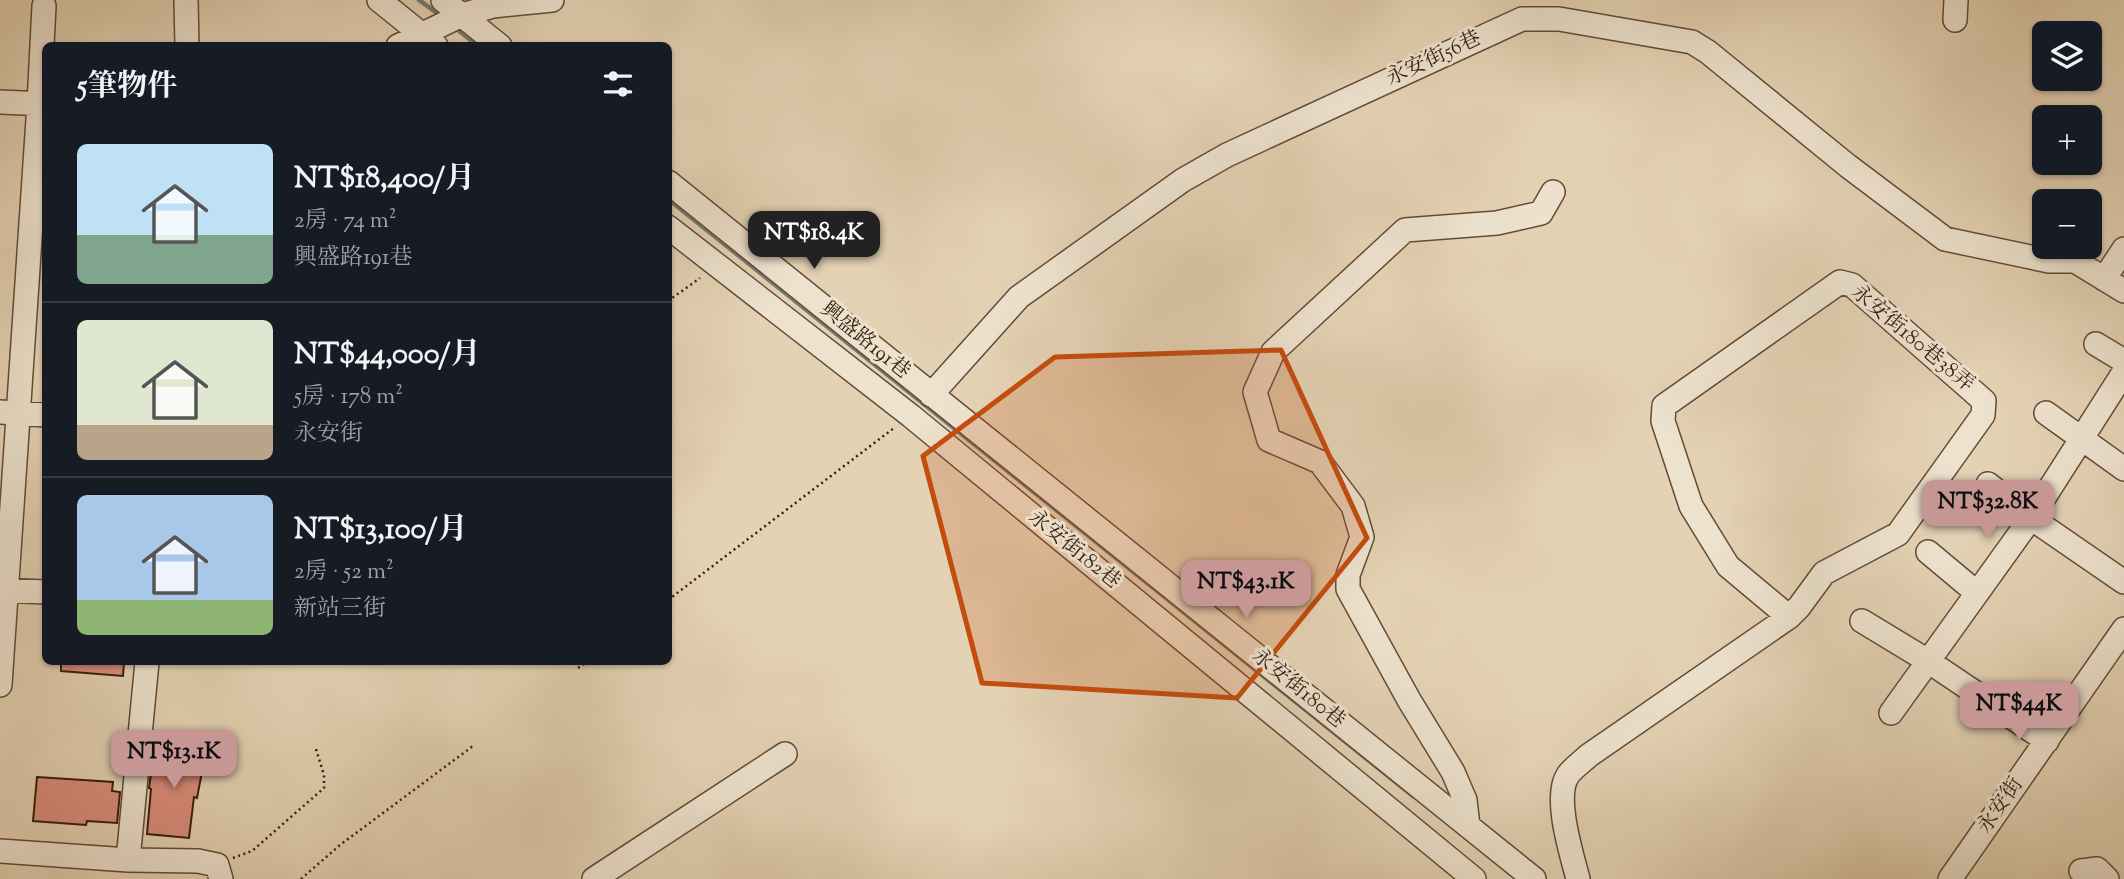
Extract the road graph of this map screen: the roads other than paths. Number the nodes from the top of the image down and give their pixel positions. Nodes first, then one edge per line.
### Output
1 (186, 0) edge
2 (379, 0) edge
3 (552, 0) edge
4 (44, 6) dead end
5 (441, 24) edge
6 (44, 42) edge
7 (187, 42) edge
8 (406, 42) edge
9 (489, 42) edge
10 (0, 102) edge
11 (42, 104) edge
12 (42, 113) edge
13 (672, 185) edge
14 (1553, 192) dead end
15 (672, 230) edge
16 (2124, 249) edge
17 (2114, 285) edge
18 (2096, 344) dead end
19 (2124, 361) edge
20 (2124, 372) edge
21 (931, 395) junction
22 (8, 413) edge
23 (2046, 413) dead end
24 (42, 415) edge
25 (2080, 439) junction
26 (2124, 469) edge
27 (1988, 484) dead end
28 (2031, 518) junction
29 (1928, 552) dead end
30 (2124, 582) edge
31 (3, 590) edge
32 (42, 592) edge
33 (1977, 593) junction
34 (1789, 617) junction
35 (1862, 621) dead end
36 (2123, 632) edge
37 (1928, 661) junction
38 (148, 665) edge
39 (0, 685) edge
40 (1891, 713) dead end
41 (2047, 741) junction
42 (785, 754) dead end
43 (1468, 826) junction
44 (0, 851) edge
45 (128, 860) junction
46 (212, 868) edge
47 (2081, 871) dead end
48 (594, 879) edge
49 (1474, 879) edge
50 (1534, 879) edge
51 (1578, 879) edge
52 (1950, 879) edge
53 (2107, 879) edge

1 - 7 street
2 - 5 street
3 - 5 street
4 - 6 street
5 - 8 street
5 - 9 street
10 - 11 street
12 - 22 street
13 - 21 street, 興盛路191巷
14 - 43 street
15 - 49 street, 永安街182巷
16 - 17 street
17 - 21 street, 永安街56巷
18 - 19 street
20 - 25 street
21 - 43 street, 永安街180巷
22 - 24 street
22 - 31 street
23 - 25 street
25 - 26 street
25 - 28 street
27 - 28 street
28 - 30 street
28 - 33 street
29 - 33 street
31 - 32 street
31 - 39 street
33 - 37 street
34 - 34 street, 永安街180巷38弄
34 - 51 street, 永安街180巷38弄
35 - 37 street
36 - 41 street, 永安街
37 - 40 street
37 - 41 street
38 - 45 street
41 - 52 street, 永安街
42 - 48 street
43 - 50 street, 永安街180巷
44 - 45 street
45 - 46 street
47 - 53 street

